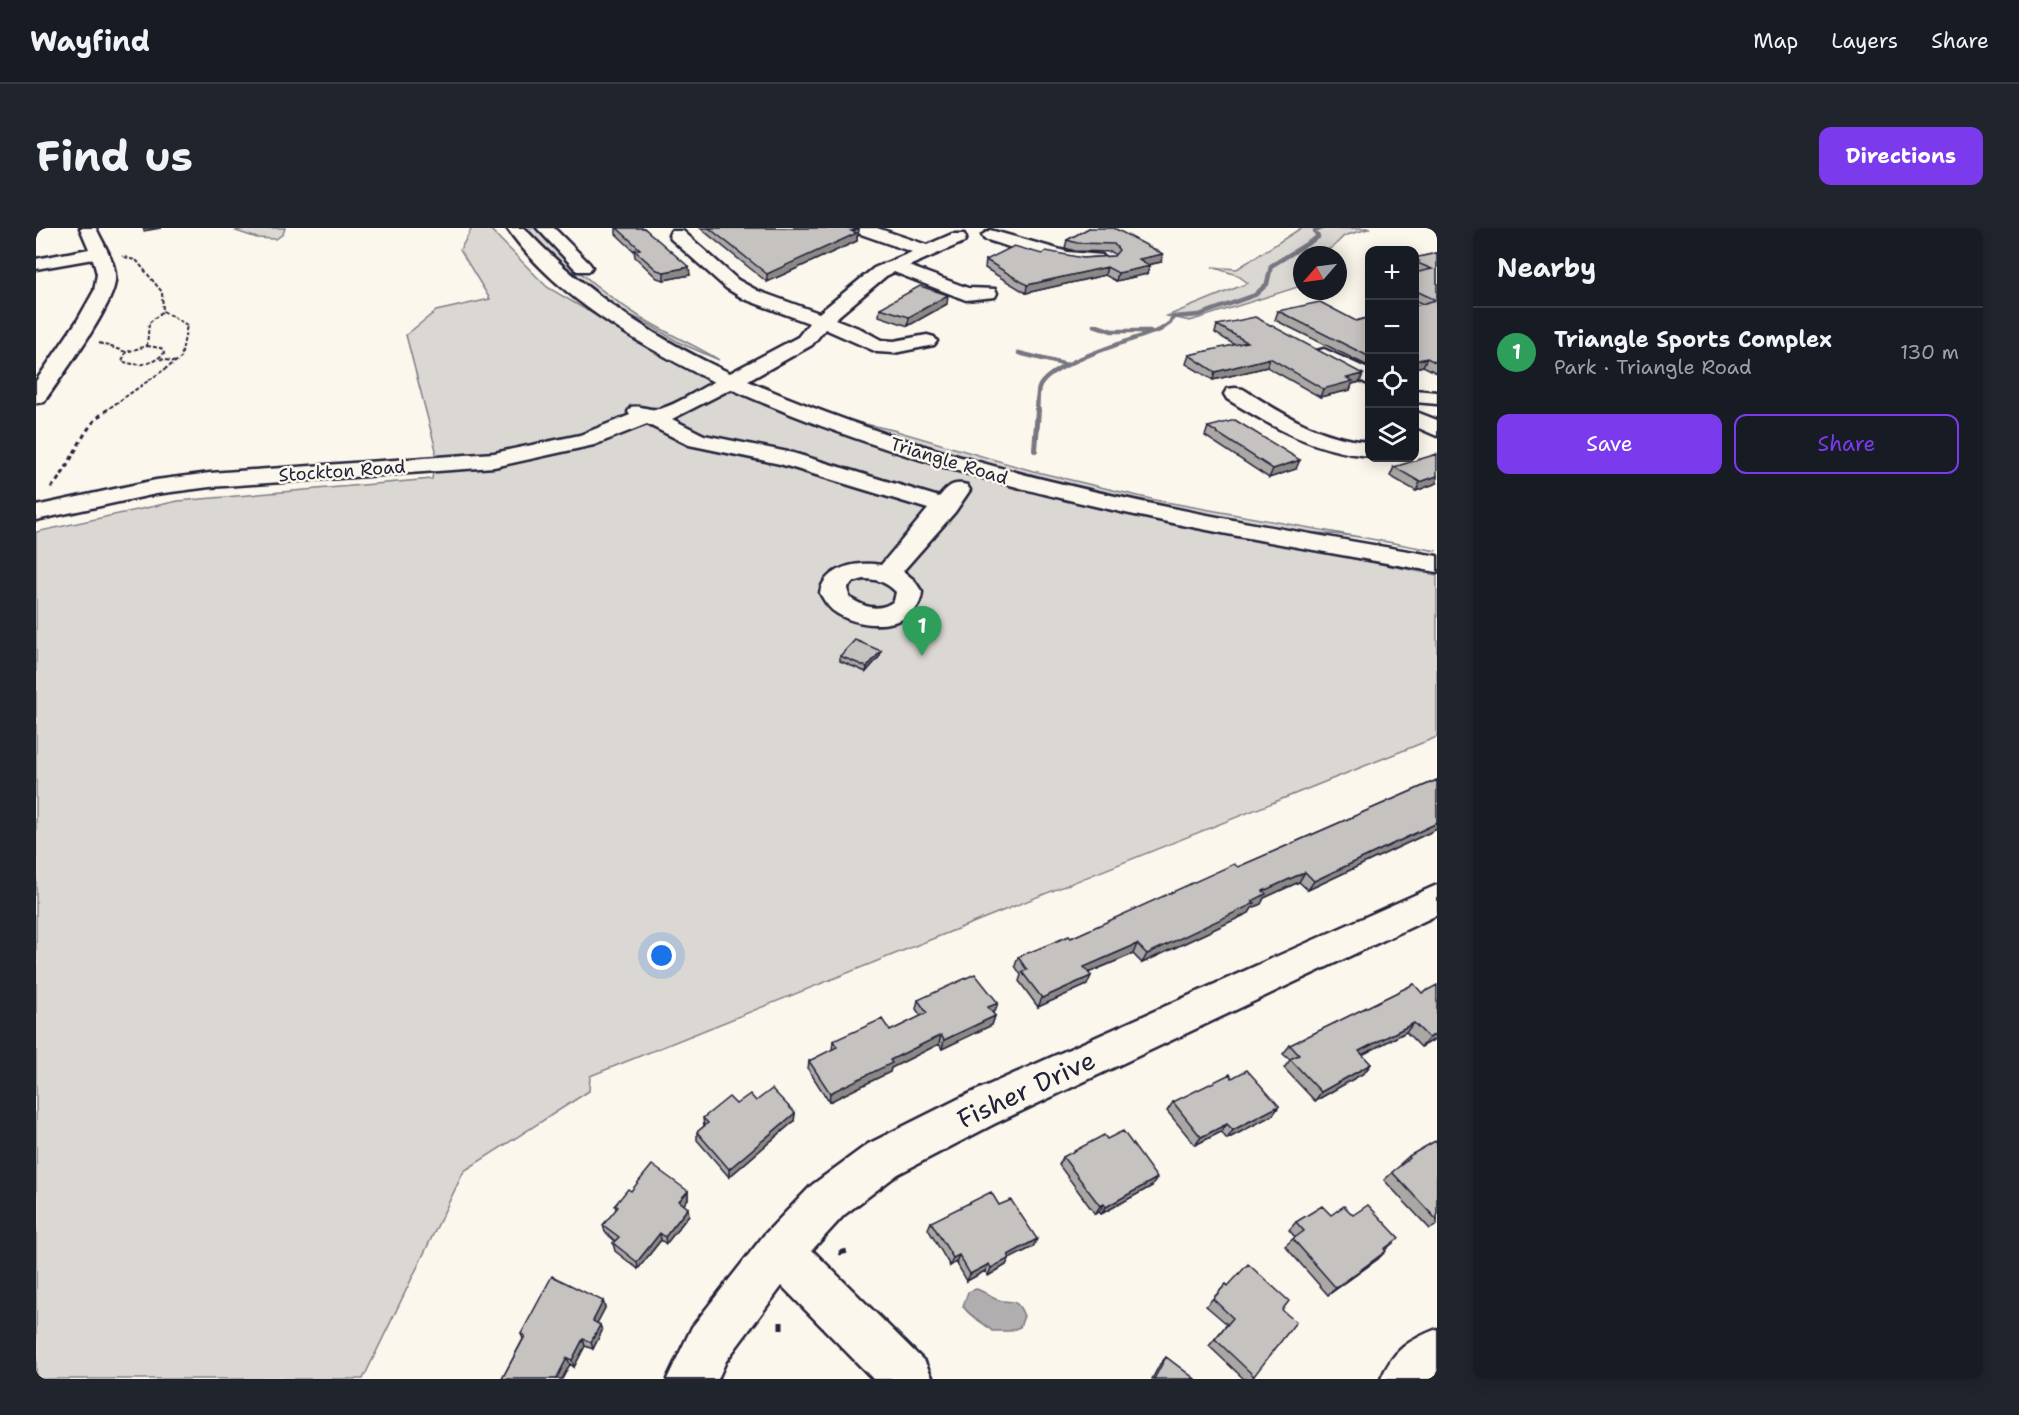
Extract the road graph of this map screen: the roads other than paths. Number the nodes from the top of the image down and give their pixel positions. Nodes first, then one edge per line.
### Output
1 (88, 228) edge
2 (515, 228) edge
3 (545, 228) edge
4 (861, 228) edge
5 (696, 232) dead end
6 (988, 232) edge
7 (953, 233) edge
8 (926, 251) junction
9 (107, 255) junction
10 (1106, 258) edge
11 (36, 264) edge
12 (892, 266) junction
13 (598, 280) dead end
14 (988, 293) dead end
15 (821, 321) junction
16 (927, 341) dead end
17 (1311, 348) edge
18 (733, 371) junction
19 (1365, 376) edge
20 (1235, 394) dead end
21 (1419, 396) edge
22 (36, 397) edge
23 (1437, 398) edge
24 (638, 412) junction
25 (1419, 420) edge
26 (1437, 430) edge
27 (1419, 436) edge
28 (1365, 449) edge
29 (974, 469) junction
30 (41, 503) edge
31 (946, 507) junction
32 (1437, 544) edge
33 (1437, 564) edge
34 (888, 574) dead end
35 (1437, 899) edge
36 (780, 1251) junction
37 (1437, 1353) edge
38 (692, 1379) edge
39 (908, 1379) edge
40 (1406, 1379) edge

1 - 9 street
2 - 18 street, Triangle Road
3 - 13 street
4 - 8 street
5 - 15 street
6 - 7 street, Stockton Road
6 - 10 street
7 - 8 street, Stockton Road
8 - 12 street, Stockton Road
9 - 11 street
9 - 22 street
12 - 14 street
12 - 15 street, Stockton Road
15 - 16 street
15 - 18 street, Stockton Road
17 - 19 street
18 - 24 street, Stockton Road
18 - 29 street, Triangle Road
18 - 32 street, Triangle Road
20 - 28 street
21 - 23 street
24 - 30 street, Stockton Road
24 - 31 street
25 - 26 street
26 - 27 street
29 - 31 street
29 - 33 street, Triangle Road
31 - 34 street
35 - 36 street, Fisher Drive
36 - 38 street, Fisher Drive
36 - 39 street
37 - 40 street

